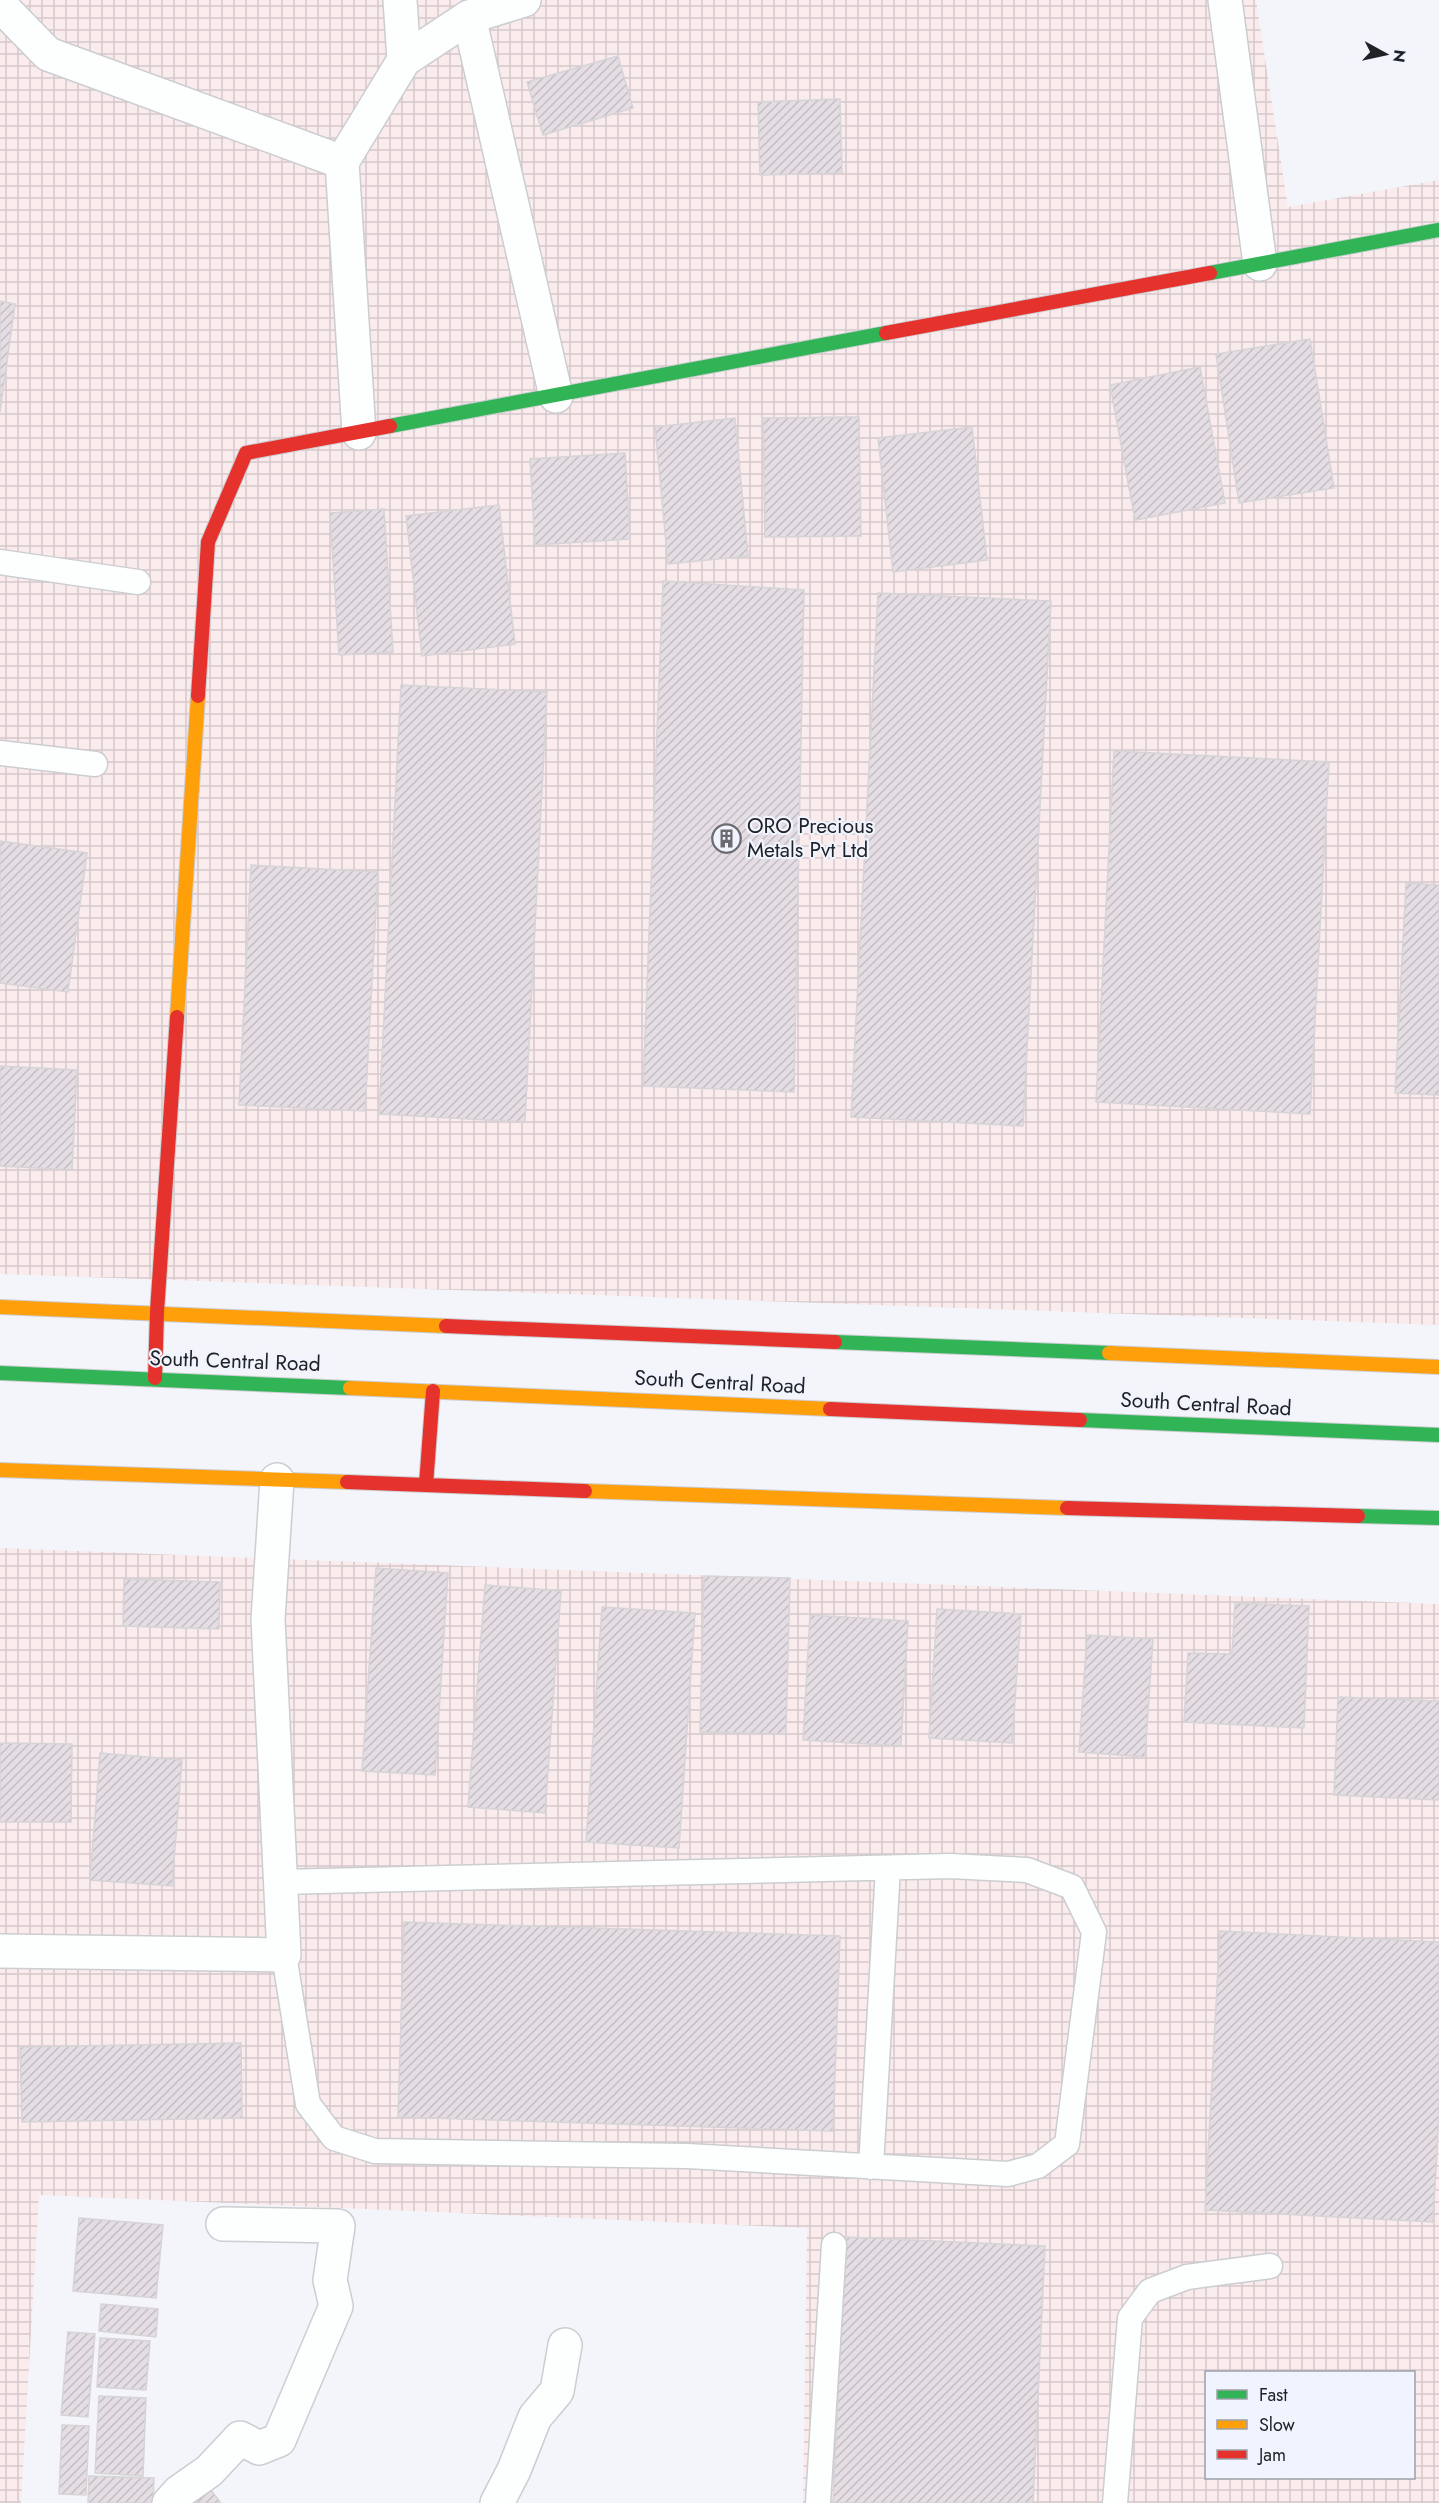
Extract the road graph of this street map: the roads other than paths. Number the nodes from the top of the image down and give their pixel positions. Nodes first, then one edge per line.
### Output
1 (400, 0) edge
2 (524, 0) edge
3 (1224, 0) edge
4 (0, 5) edge
5 (469, 17) junction
6 (404, 60) junction
7 (342, 162) junction
8 (1439, 230) edge
9 (1260, 264) junction
10 (555, 396) junction
11 (359, 433) junction
12 (0, 562) edge
13 (138, 582) dead end
14 (0, 753) edge
15 (95, 764) dead end
16 (0, 1307) edge
17 (157, 1312) junction
18 (1439, 1367) edge
19 (0, 1373) edge
20 (155, 1378) junction
21 (434, 1391) junction
22 (1439, 1435) edge
23 (0, 1470) edge
24 (277, 1480) junction
25 (426, 1485) junction
26 (1439, 1518) edge
27 (888, 1868) junction
28 (279, 1882) junction
29 (0, 1951) edge
30 (284, 1955) junction
31 (871, 2167) junction
32 (223, 2224) dead end
33 (834, 2245) dead end
34 (1270, 2266) dead end
35 (565, 2345) dead end
36 (169, 2503) edge
37 (497, 2503) edge
38 (818, 2503) edge
39 (1115, 2503) edge

1 - 6 street
2 - 5 street
3 - 9 street
4 - 7 street
5 - 6 street
5 - 10 street
6 - 7 street
7 - 11 street
8 - 9 street
9 - 10 street
10 - 11 street
11 - 17 street
12 - 13 lane
14 - 15 lane
16 - 17 street
17 - 18 street
17 - 20 street
19 - 20 street, South Central Road
20 - 21 street, South Central Road
21 - 22 street, South Central Road
21 - 25 street
23 - 24 street
24 - 25 street
24 - 28 street
25 - 26 street
27 - 28 lane
27 - 31 lane
27 - 31 lane
28 - 30 street
29 - 30 street
30 - 31 lane
32 - 36 street
33 - 38 lane
34 - 39 lane
35 - 37 street

